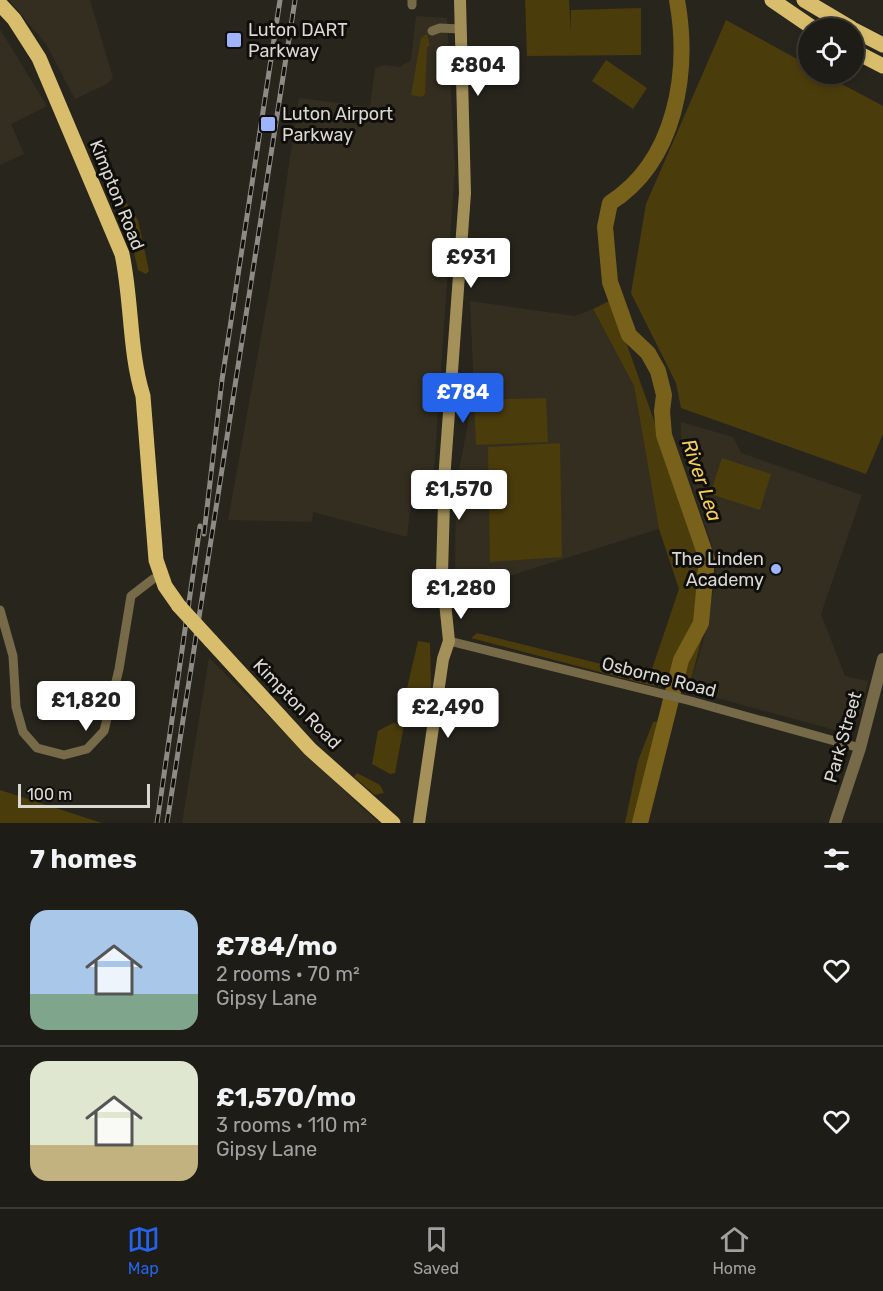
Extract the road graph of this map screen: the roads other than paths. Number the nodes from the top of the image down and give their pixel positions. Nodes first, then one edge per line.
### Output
1 (460, 0) edge
2 (772, 0) edge
3 (804, 0) edge
4 (0, 4) edge
5 (0, 17) edge
6 (798, 18) edge
7 (834, 18) edge
8 (460, 29) junction
9 (432, 32) dead end
10 (864, 35) edge
11 (24, 36) junction
12 (883, 45) edge
13 (864, 56) edge
14 (883, 66) edge
15 (138, 381) junction
16 (153, 579) junction
17 (179, 606) junction
18 (0, 610) edge
19 (449, 641) junction
20 (883, 659) edge
21 (860, 748) junction
22 (393, 823) edge
23 (418, 823) edge
24 (835, 823) edge

1 - 8 main road
2 - 6 highway
3 - 7 highway
4 - 11 highway, Kimpton Road
5 - 11 highway, Kimpton Road
8 - 9 street
8 - 19 main road
10 - 12 highway
11 - 15 highway, Kimpton Road
13 - 14 highway
15 - 16 highway, Kimpton Road
15 - 17 highway, Kimpton Road
16 - 17 highway, Kimpton Road
16 - 18 street
17 - 22 highway, Kimpton Road, bridge
19 - 21 street, Osborne Road
19 - 23 main road
20 - 21 street, Park Street
21 - 24 street, Park Street

